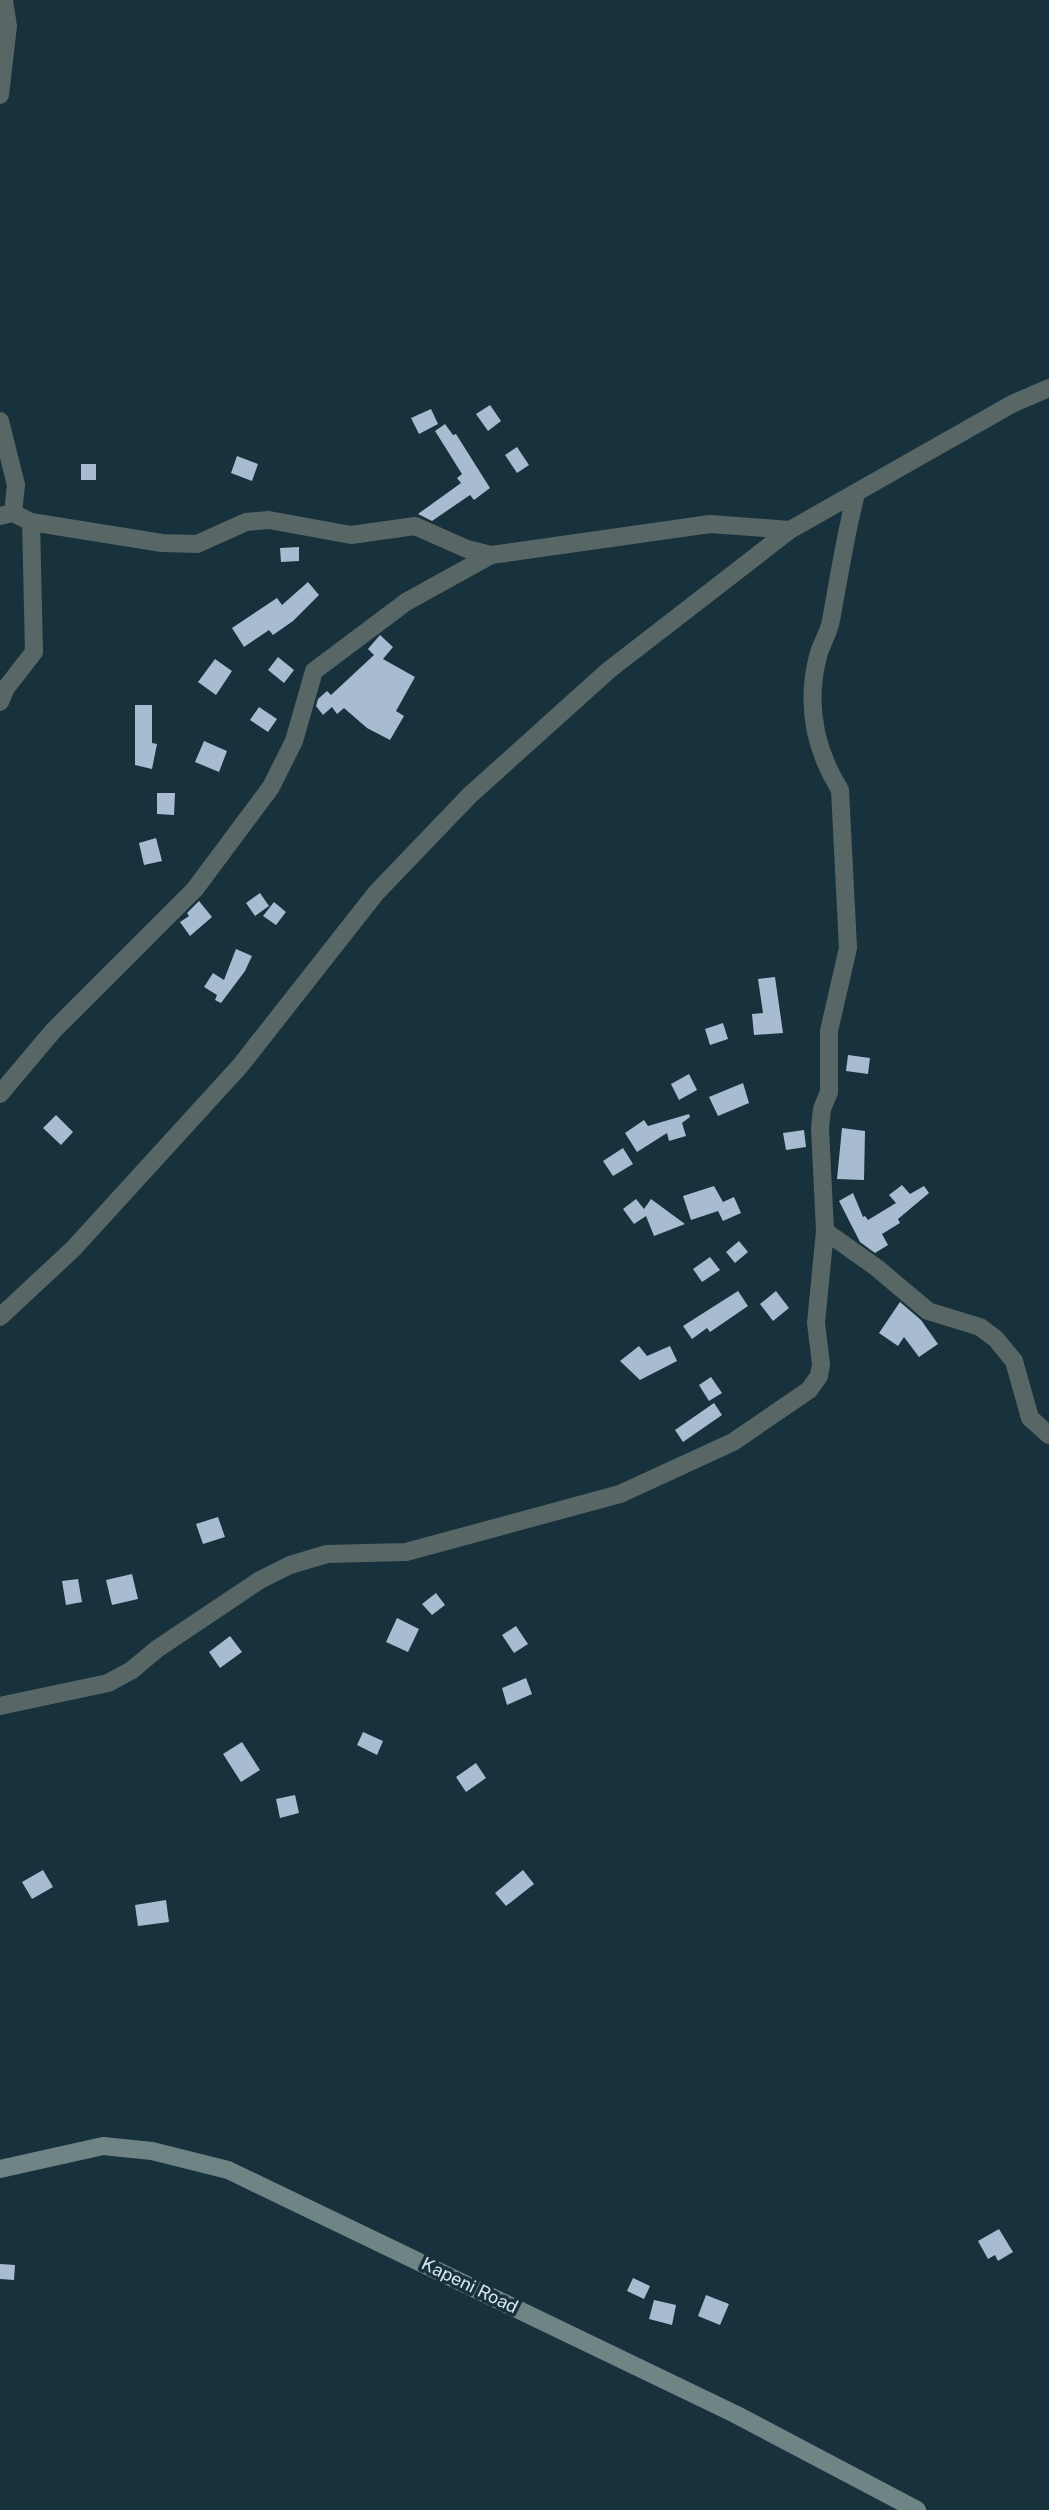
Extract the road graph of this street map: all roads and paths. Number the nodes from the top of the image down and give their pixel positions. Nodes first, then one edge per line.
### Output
1 (4, 0) edge
2 (0, 95) edge
3 (1049, 388) edge
4 (0, 421) edge
5 (856, 494) junction
6 (7, 514) edge
7 (31, 522) junction
8 (790, 530) junction
9 (491, 555) junction
10 (0, 702) edge
11 (0, 1094) edge
12 (825, 1231) junction
13 (0, 1317) edge
14 (1049, 1435) edge
15 (0, 1706) edge
16 (0, 2169) edge
17 (917, 2510) edge

1 - 2 street
3 - 5 street
4 - 6 street
5 - 8 street
5 - 12 street
6 - 7 street
7 - 9 street
7 - 10 street
8 - 9 street
8 - 13 street
9 - 11 street
12 - 14 street
12 - 15 street
16 - 17 main road, Kapeni Road

